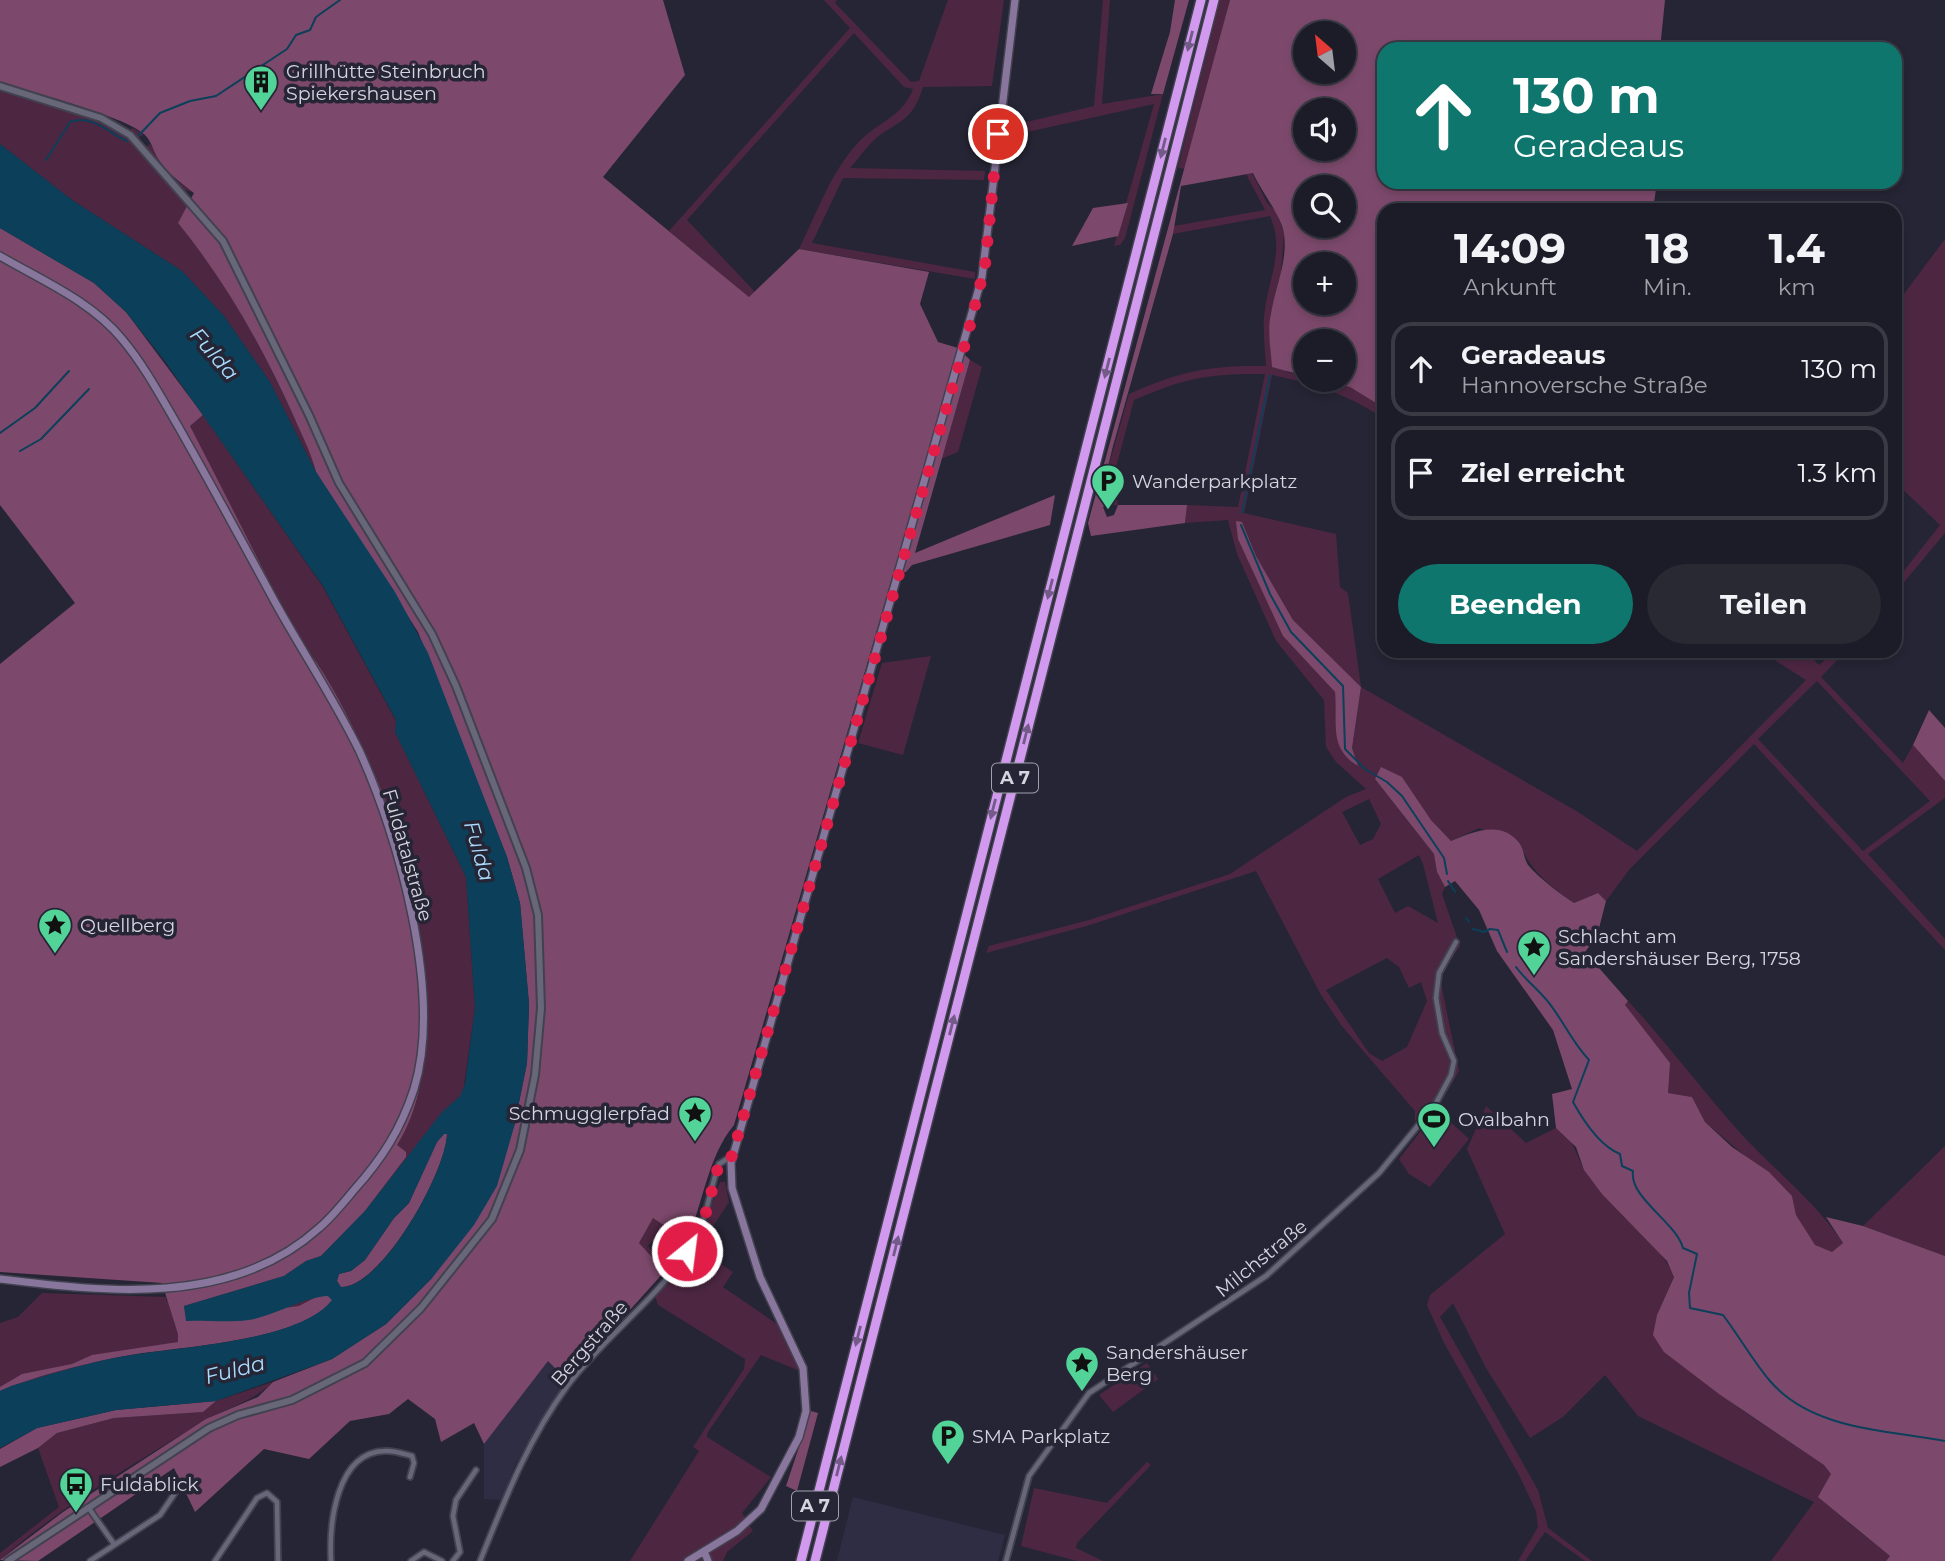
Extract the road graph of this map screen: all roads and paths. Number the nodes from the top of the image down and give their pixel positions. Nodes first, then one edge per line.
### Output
1 (1015, 0) edge
2 (1201, 0) edge
3 (1214, 0) edge
4 (0, 86) edge
5 (0, 256) edge
6 (1456, 942) dead end
7 (732, 1156) junction
8 (0, 1279) edge
9 (476, 1470) dead end
10 (410, 1477) dead end
11 (179, 1487) dead end
12 (88, 1506) junction
13 (114, 1544) junction
14 (700, 1556) edge
15 (8, 1561) edge
16 (90, 1561) edge
17 (215, 1561) edge
18 (278, 1561) edge
19 (331, 1561) edge
20 (411, 1561) edge
21 (442, 1561) edge
22 (453, 1561) edge
23 (480, 1561) edge
24 (688, 1561) edge
25 (708, 1561) edge
26 (801, 1561) edge
27 (815, 1561) edge
28 (1006, 1561) edge

1 - 7 main road
2 -> 26 highway, A 7
27 -> 3 highway, A 7
4 - 12 street
5 - 8 main road, Fuldatalstraße
6 - 28 street, Milchstraße
7 - 14 main road
7 - 23 street, Bergstraße
9 - 22 street
10 - 19 street
11 - 13 street
12 - 13 street
12 - 15 street
13 - 16 street
14 - 24 main road
14 - 25 main road
17 - 18 street
20 - 21 street

